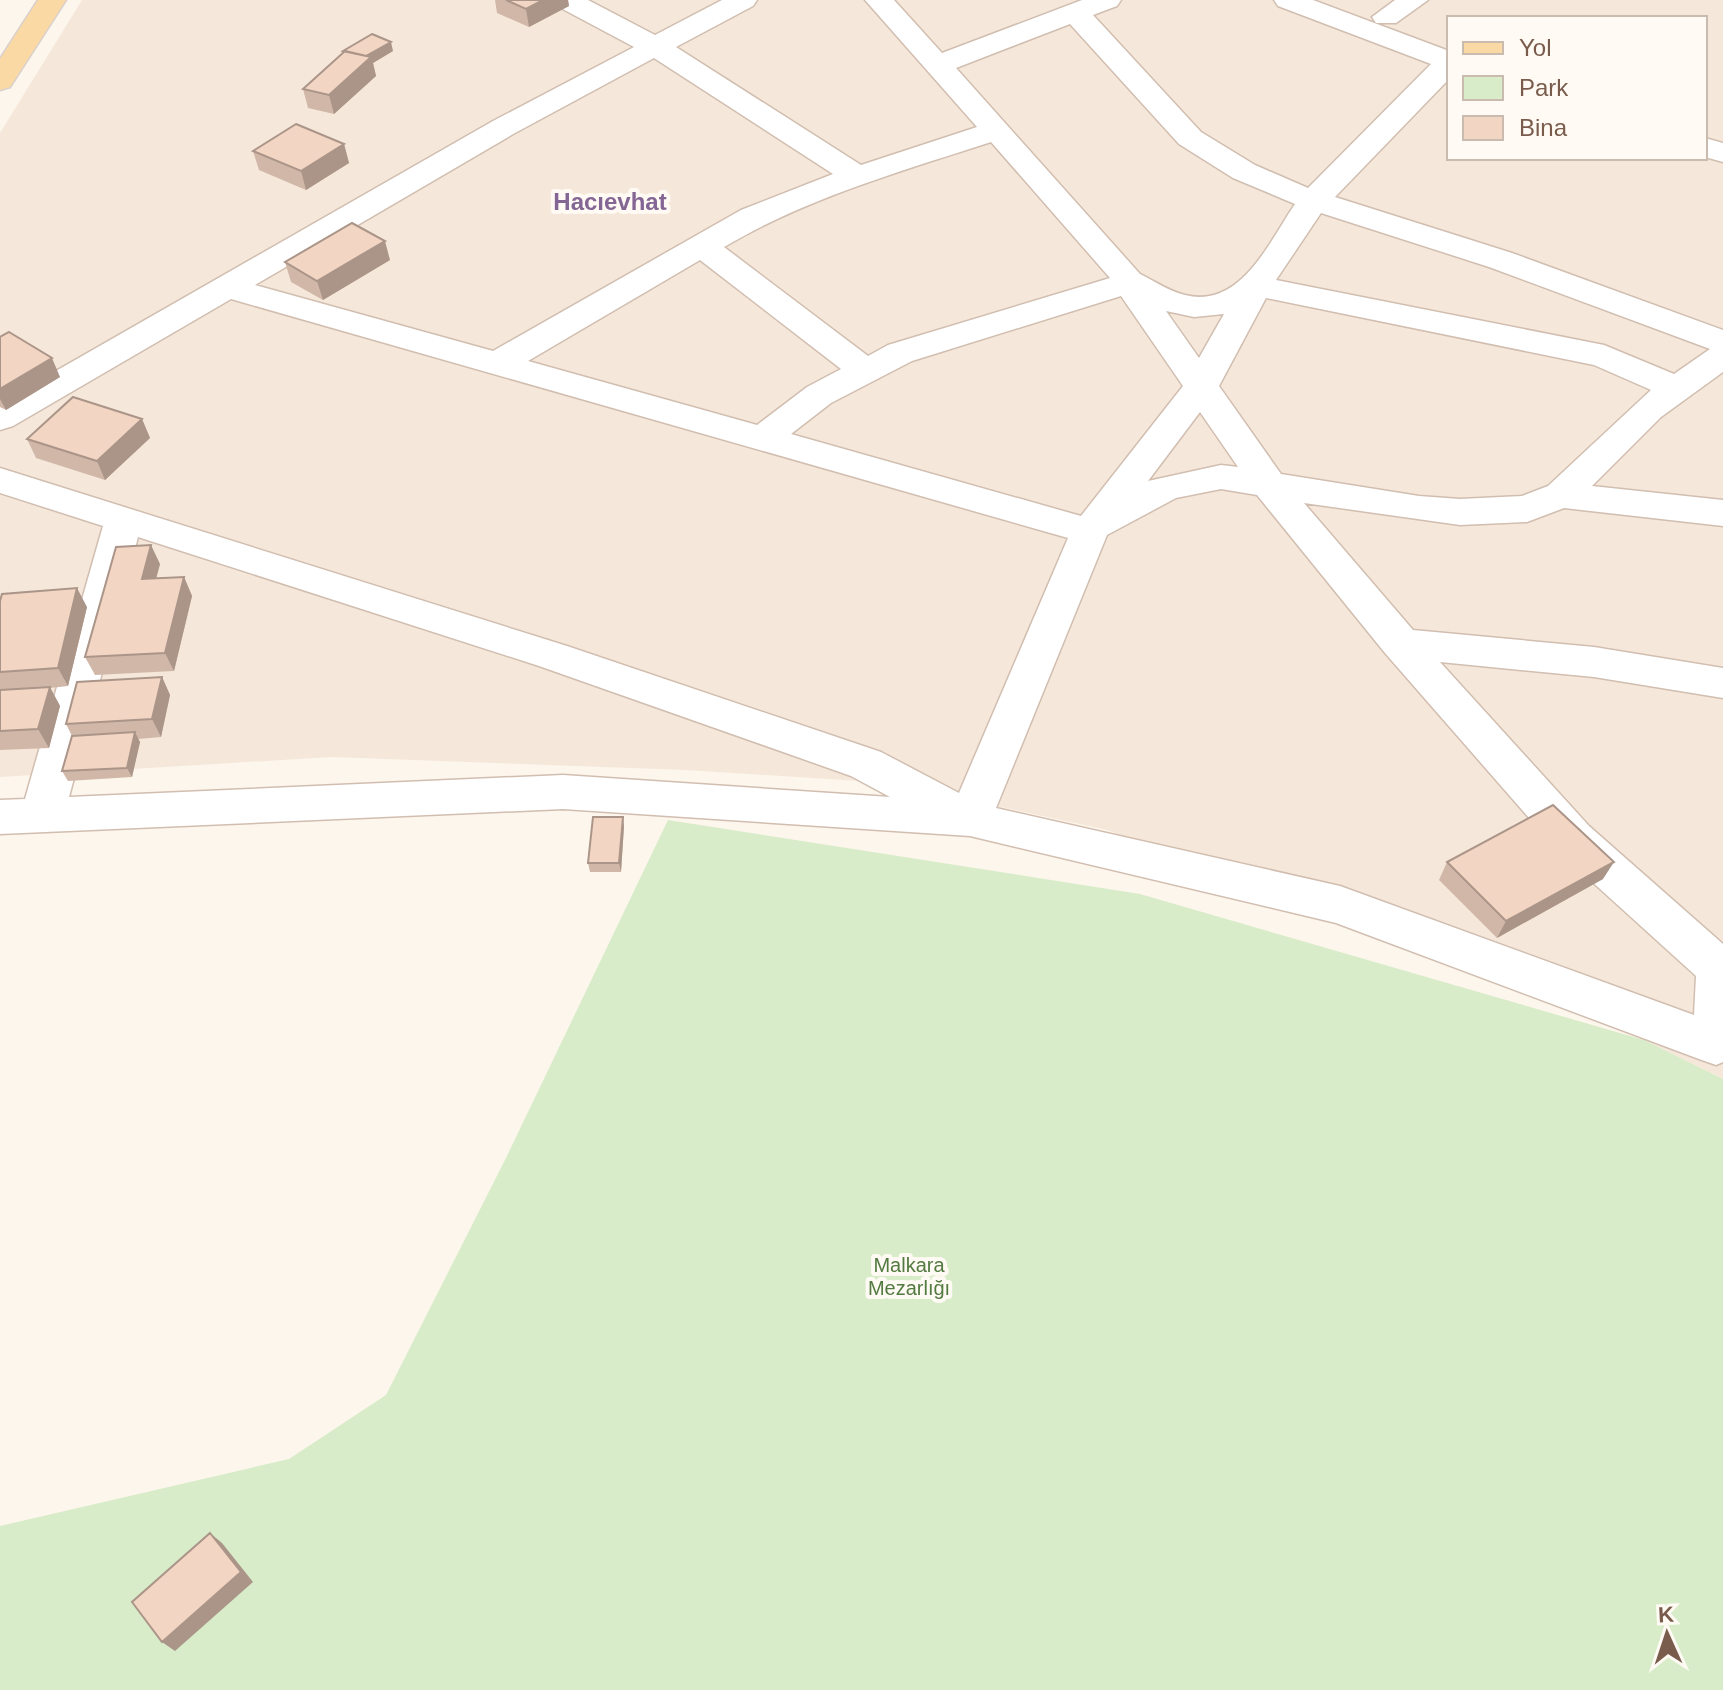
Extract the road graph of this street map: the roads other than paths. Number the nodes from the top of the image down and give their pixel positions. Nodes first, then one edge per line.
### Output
1 (52, 0) edge
2 (567, 0) edge
3 (743, 0) edge
4 (879, 0) edge
5 (1107, 0) edge
6 (1288, 0) edge
7 (1341, 0) edge
8 (1414, 0) edge
9 (1077, 14) junction
10 (1386, 17) junction
11 (1447, 38) edge
12 (656, 47) junction
13 (1447, 61) edge
14 (1447, 64) edge
15 (936, 65) junction
16 (0, 81) edge
17 (995, 131) junction
18 (858, 176) junction
19 (1314, 200) junction
20 (702, 246) junction
21 (1131, 282) junction
22 (224, 286) junction
23 (1256, 286) junction
24 (1723, 342) edge
25 (1723, 356) edge
26 (498, 363) junction
27 (864, 370) junction
28 (1200, 388) junction
29 (1675, 388) junction
30 (0, 418) edge
31 (763, 438) junction
32 (0, 480) edge
33 (1271, 488) junction
34 (1561, 495) junction
35 (1723, 513) edge
36 (124, 519) junction
37 (1090, 531) junction
38 (1399, 643) junction
39 (1723, 683) edge
40 (21, 816) edge
41 (970, 819) junction
42 (1721, 972) edge
43 (1720, 1045) edge

1 - 16 main road
2 - 12 street
3 - 12 street
4 - 15 street
5 - 9 street
6 - 13 street
7 - 10 street
8 - 10 street
9 - 15 street
9 - 19 street
10 - 11 street
12 - 18 street
12 - 22 street
14 - 19 street
15 - 17 street
17 - 18 street
17 - 21 street
18 - 20 street
19 - 23 street
19 - 24 street
20 - 26 street
20 - 27 street
21 - 23 street
21 - 27 street
21 - 28 street
22 - 26 street
22 - 30 street
23 - 28 street
23 - 29 street
25 - 29 street
26 - 31 street
27 - 31 street
28 - 33 street
28 - 37 street
29 - 34 street
31 - 37 street
32 - 36 street
33 - 34 street
33 - 37 street
33 - 38 street
34 - 35 street
36 - 40 street
36 - 41 street
37 - 41 street
38 - 39 street
38 - 42 street
40 - 41 street
41 - 43 street
42 - 43 street

